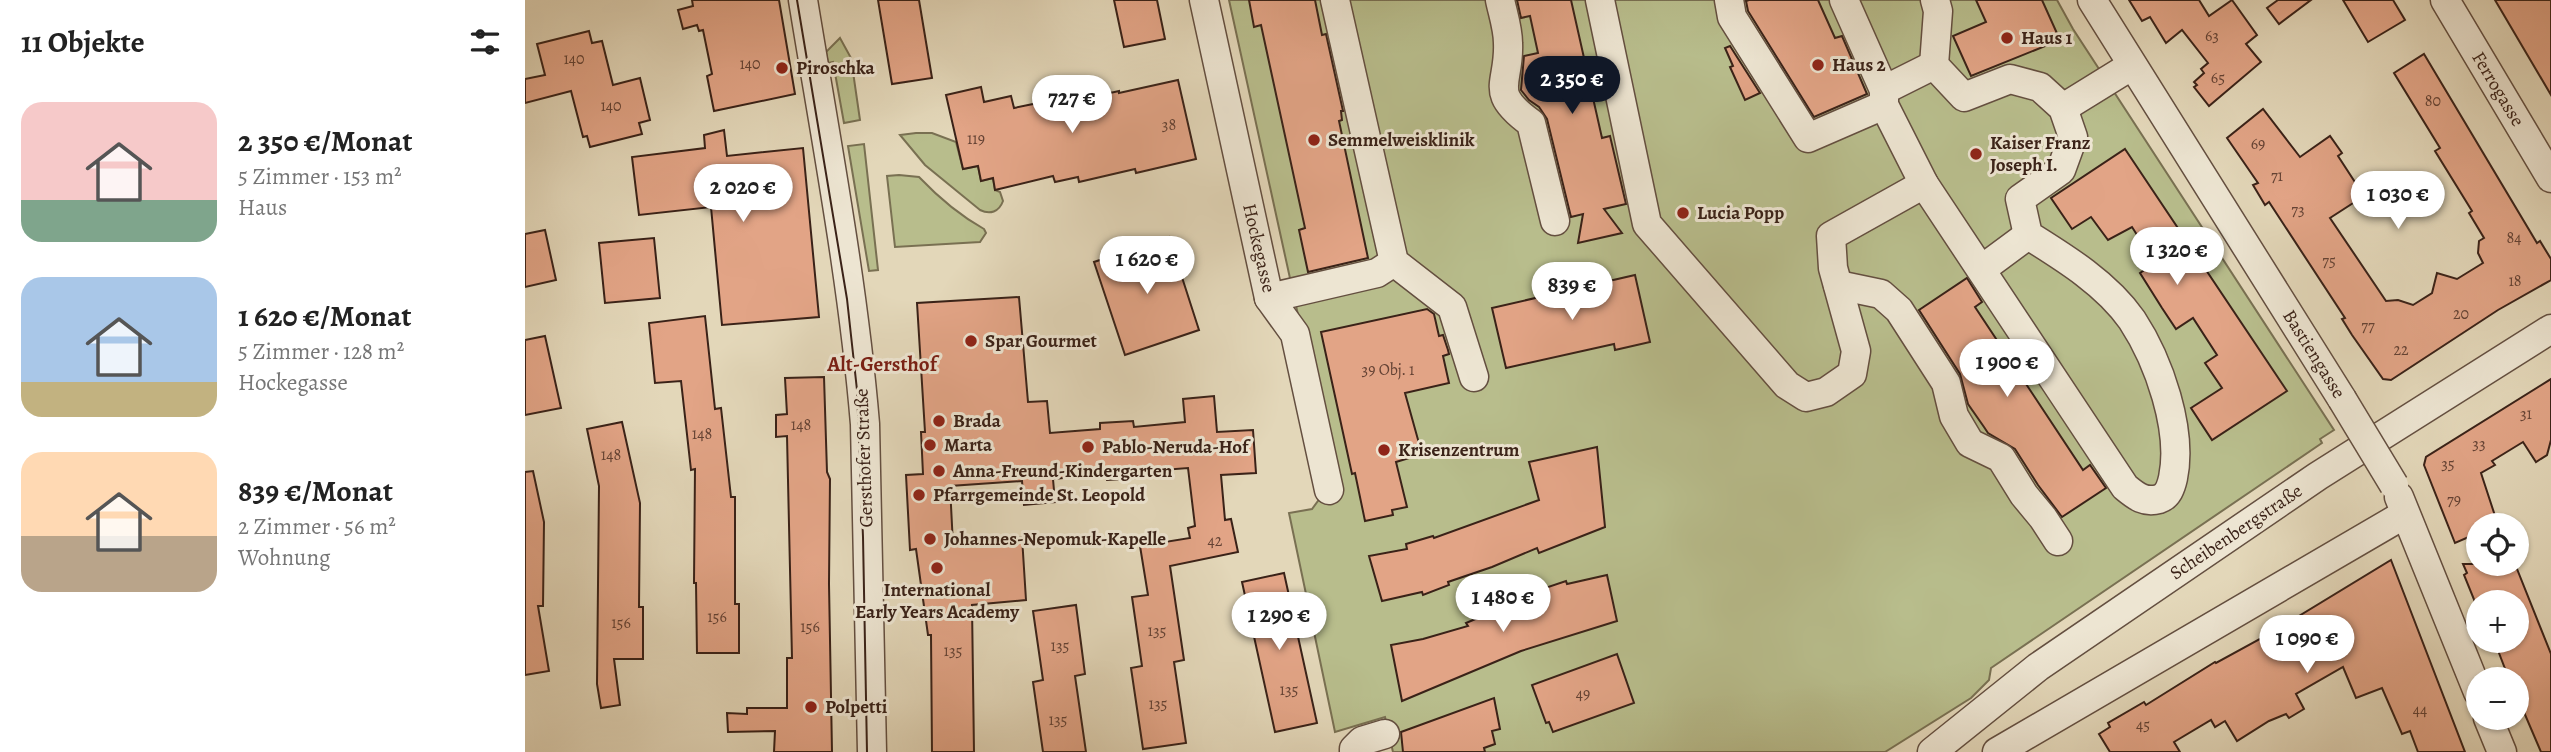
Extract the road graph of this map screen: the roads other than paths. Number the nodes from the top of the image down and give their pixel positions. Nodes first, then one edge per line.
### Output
1 (803, 0) edge
2 (1205, 0) edge
3 (1335, 0) edge
4 (1500, 0) edge
5 (1599, 0) edge
6 (1729, 0) edge
7 (1844, 0) edge
8 (1935, 0) edge
9 (2092, 0) edge
10 (2445, 0) edge
11 (1934, 65) junction
12 (2131, 66) junction
13 (1884, 98) junction
14 (2063, 108) junction
15 (2551, 178) edge
16 (1924, 184) junction
17 (1555, 221) dead end
18 (2028, 236) junction
19 (1394, 262) junction
20 (1982, 269) junction
21 (1838, 285) junction
22 (1269, 298) junction
23 (2551, 328) edge
24 (1474, 377) dead end
25 (1329, 491) dead end
26 (2405, 514) junction
27 (2058, 541) dead end
28 (2468, 667) edge
29 (2493, 730) edge
30 (1385, 734) dead end
31 (872, 752) edge
32 (1354, 752) edge
33 (1933, 752) edge
34 (1997, 752) edge
35 (2503, 752) edge

1 - 31 street, Gersthofer Straße
2 - 22 street, Hockegasse
3 - 19 street
4 - 17 street
5 - 21 street
6 - 13 street
7 - 13 street
8 - 11 street
9 - 12 street, Bastiengasse
10 - 15 street, Ferrogasse
11 - 13 street
11 - 14 street
12 - 14 street
12 - 26 street, Bastiengasse, bridge
13 - 16 street
14 - 18 street
16 - 20 street
16 - 21 street
18 - 20 street
18 - 20 street
19 - 22 street
19 - 24 street
21 - 27 street
22 - 25 street, Hockegasse
23 - 33 street, Scheibenbergstraße
26 - 28 street, Bastiengasse
26 - 34 street
29 - 35 street
30 - 32 street

